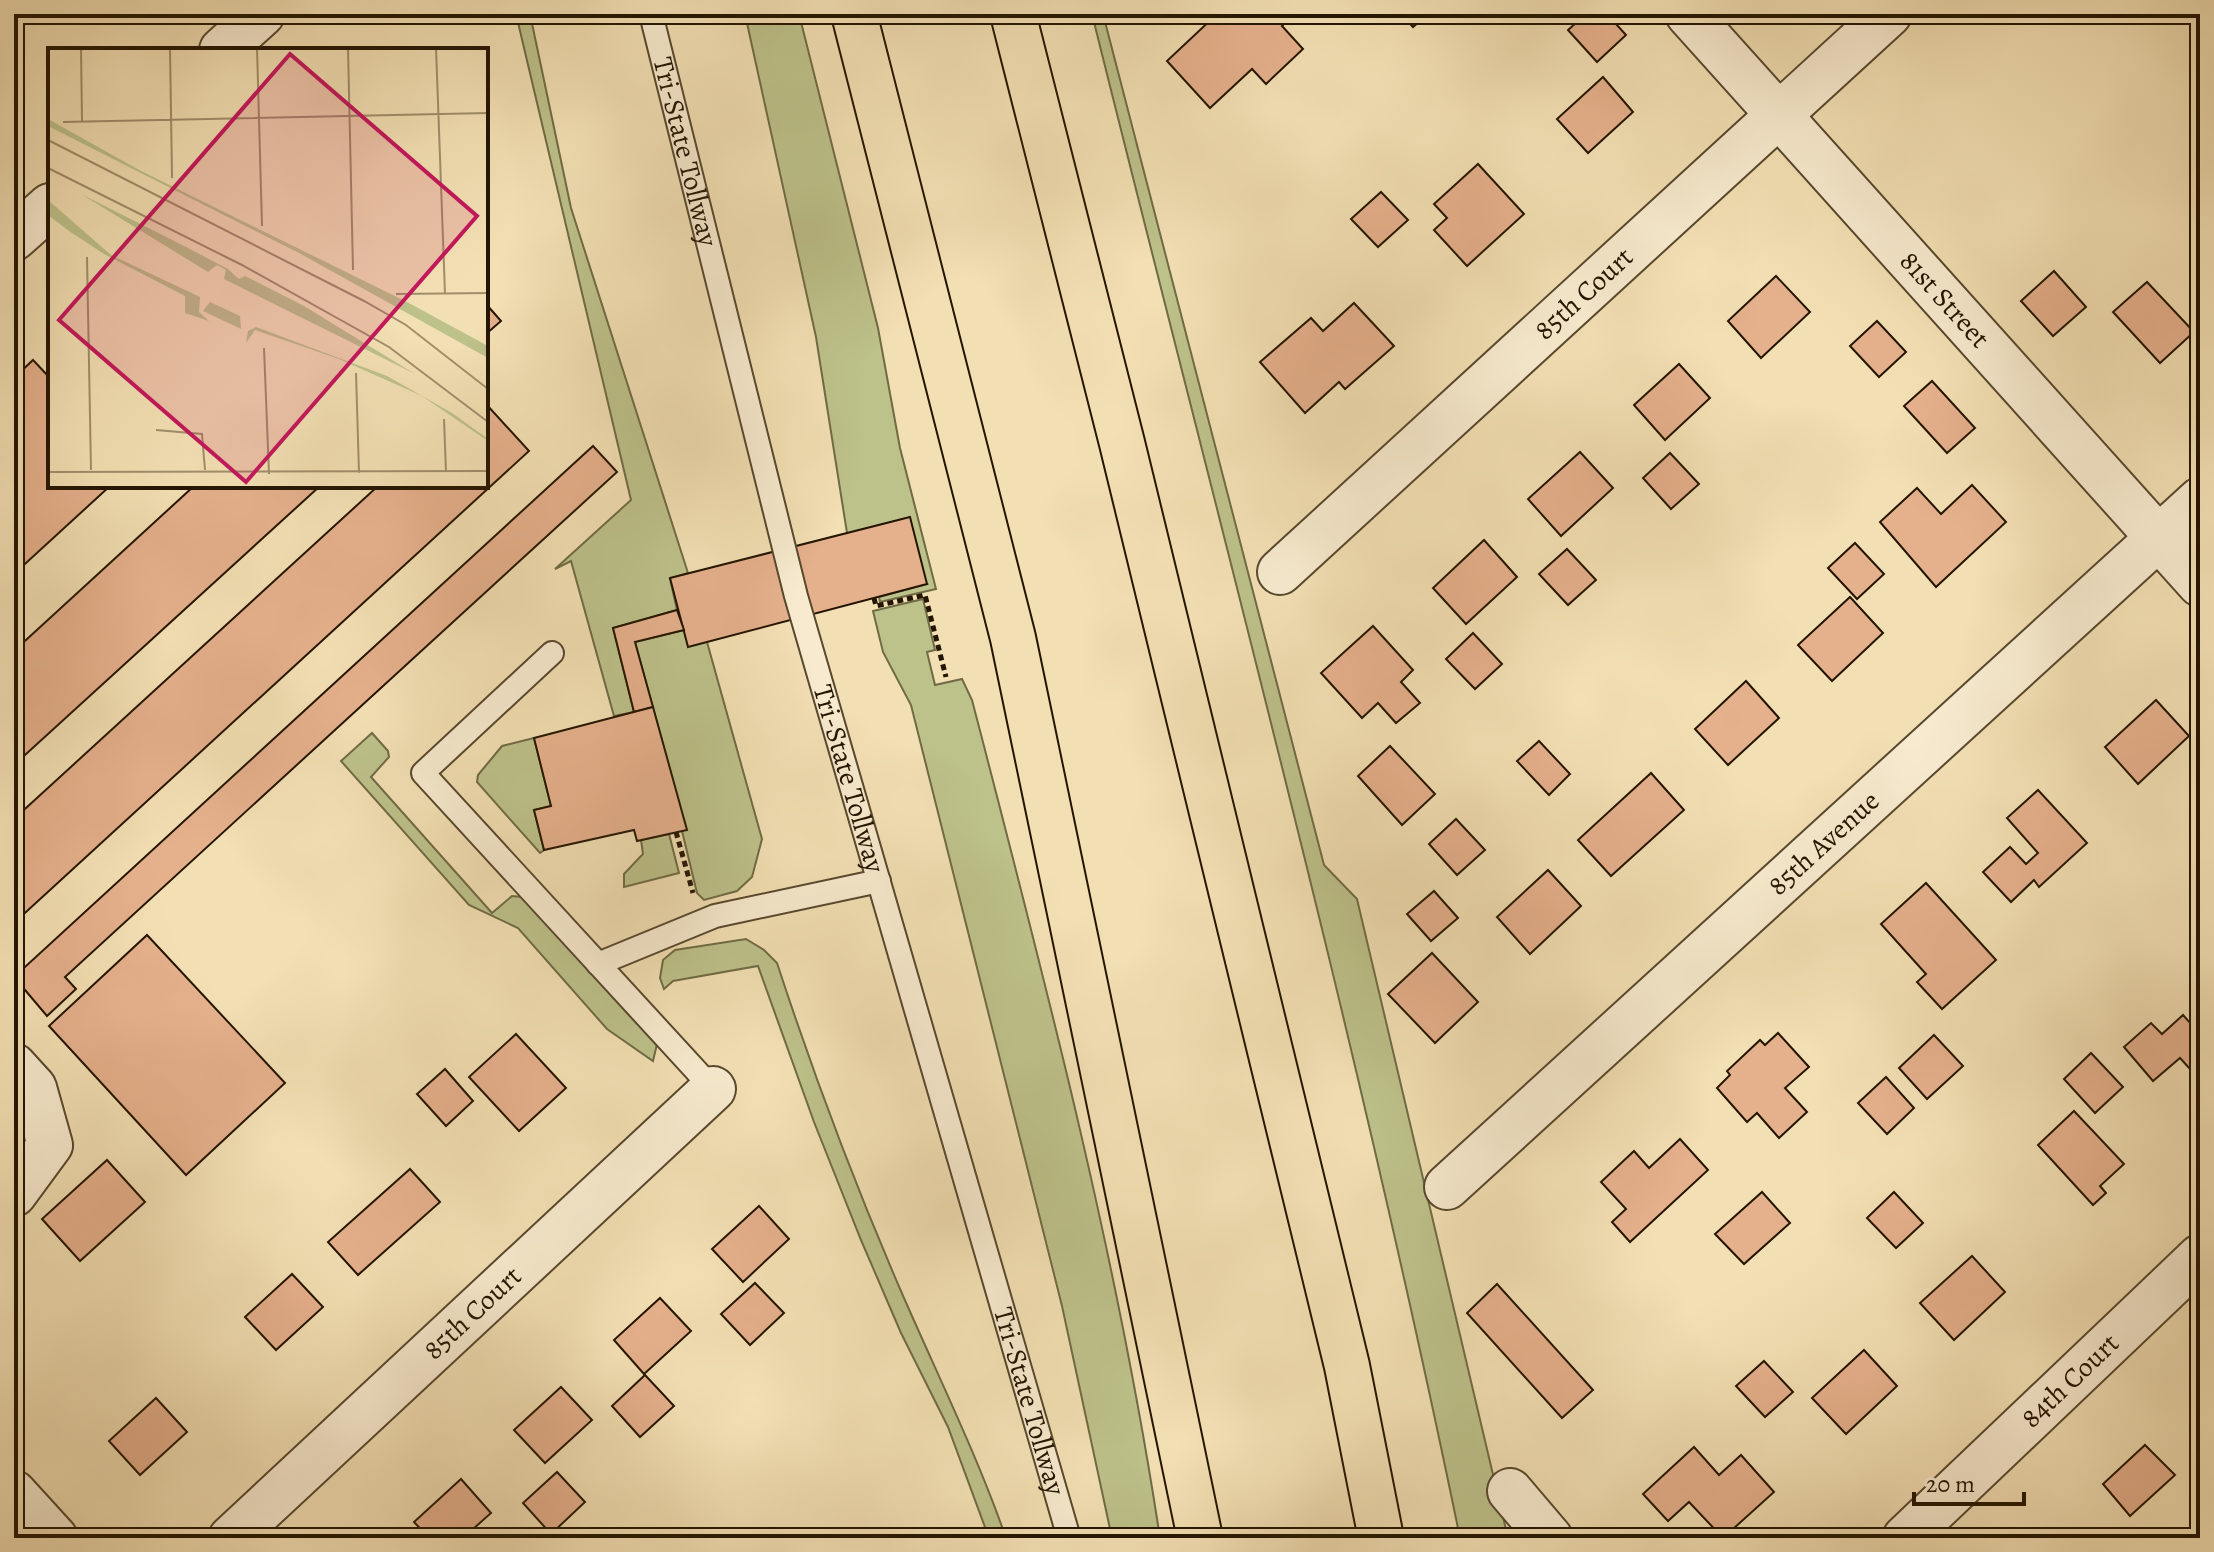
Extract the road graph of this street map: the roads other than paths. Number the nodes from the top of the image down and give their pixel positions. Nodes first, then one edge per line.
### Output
1 (262, 14) edge
2 (651, 14) edge
3 (854, 14) edge
4 (1013, 14) edge
5 (1688, 14) edge
6 (1889, 14) edge
7 (224, 48) edge
8 (1778, 113) junction
9 (48, 208) edge
10 (14, 238) edge
11 (2200, 500) edge
12 (2158, 539) junction
13 (1280, 572) dead end
14 (2200, 584) edge
15 (552, 653) dead end
16 (879, 881) junction
17 (598, 964) junction
18 (14, 1066) edge
19 (713, 1089) joint
20 (1447, 1187) dead end
21 (14, 1194) edge
22 (2200, 1257) edge
23 (1510, 1491) dead end
24 (14, 1493) edge
25 (55, 1538) edge
26 (231, 1538) edge
27 (1069, 1538) edge
28 (1200, 1538) edge
29 (1381, 1538) edge
30 (1550, 1538) edge
31 (1905, 1538) edge

1 - 7 street
2 - 16 lane, Tri-State Tollway
3 - 28 highway
4 - 29 highway
5 - 8 street, 81st Street
6 - 8 street, 85th Court
8 - 12 street, 81st Street
8 - 13 street, 85th Court
9 - 10 street
11 - 12 street, 85th Avenue
12 - 14 street, 81st Street
12 - 20 street, 85th Avenue
15 - 17 lane
16 - 17 lane
16 - 27 lane, Tri-State Tollway
17 - 19 lane
18 - 21 street
19 - 26 street, 85th Court
22 - 31 street, 84th Court
23 - 30 street
24 - 25 street

